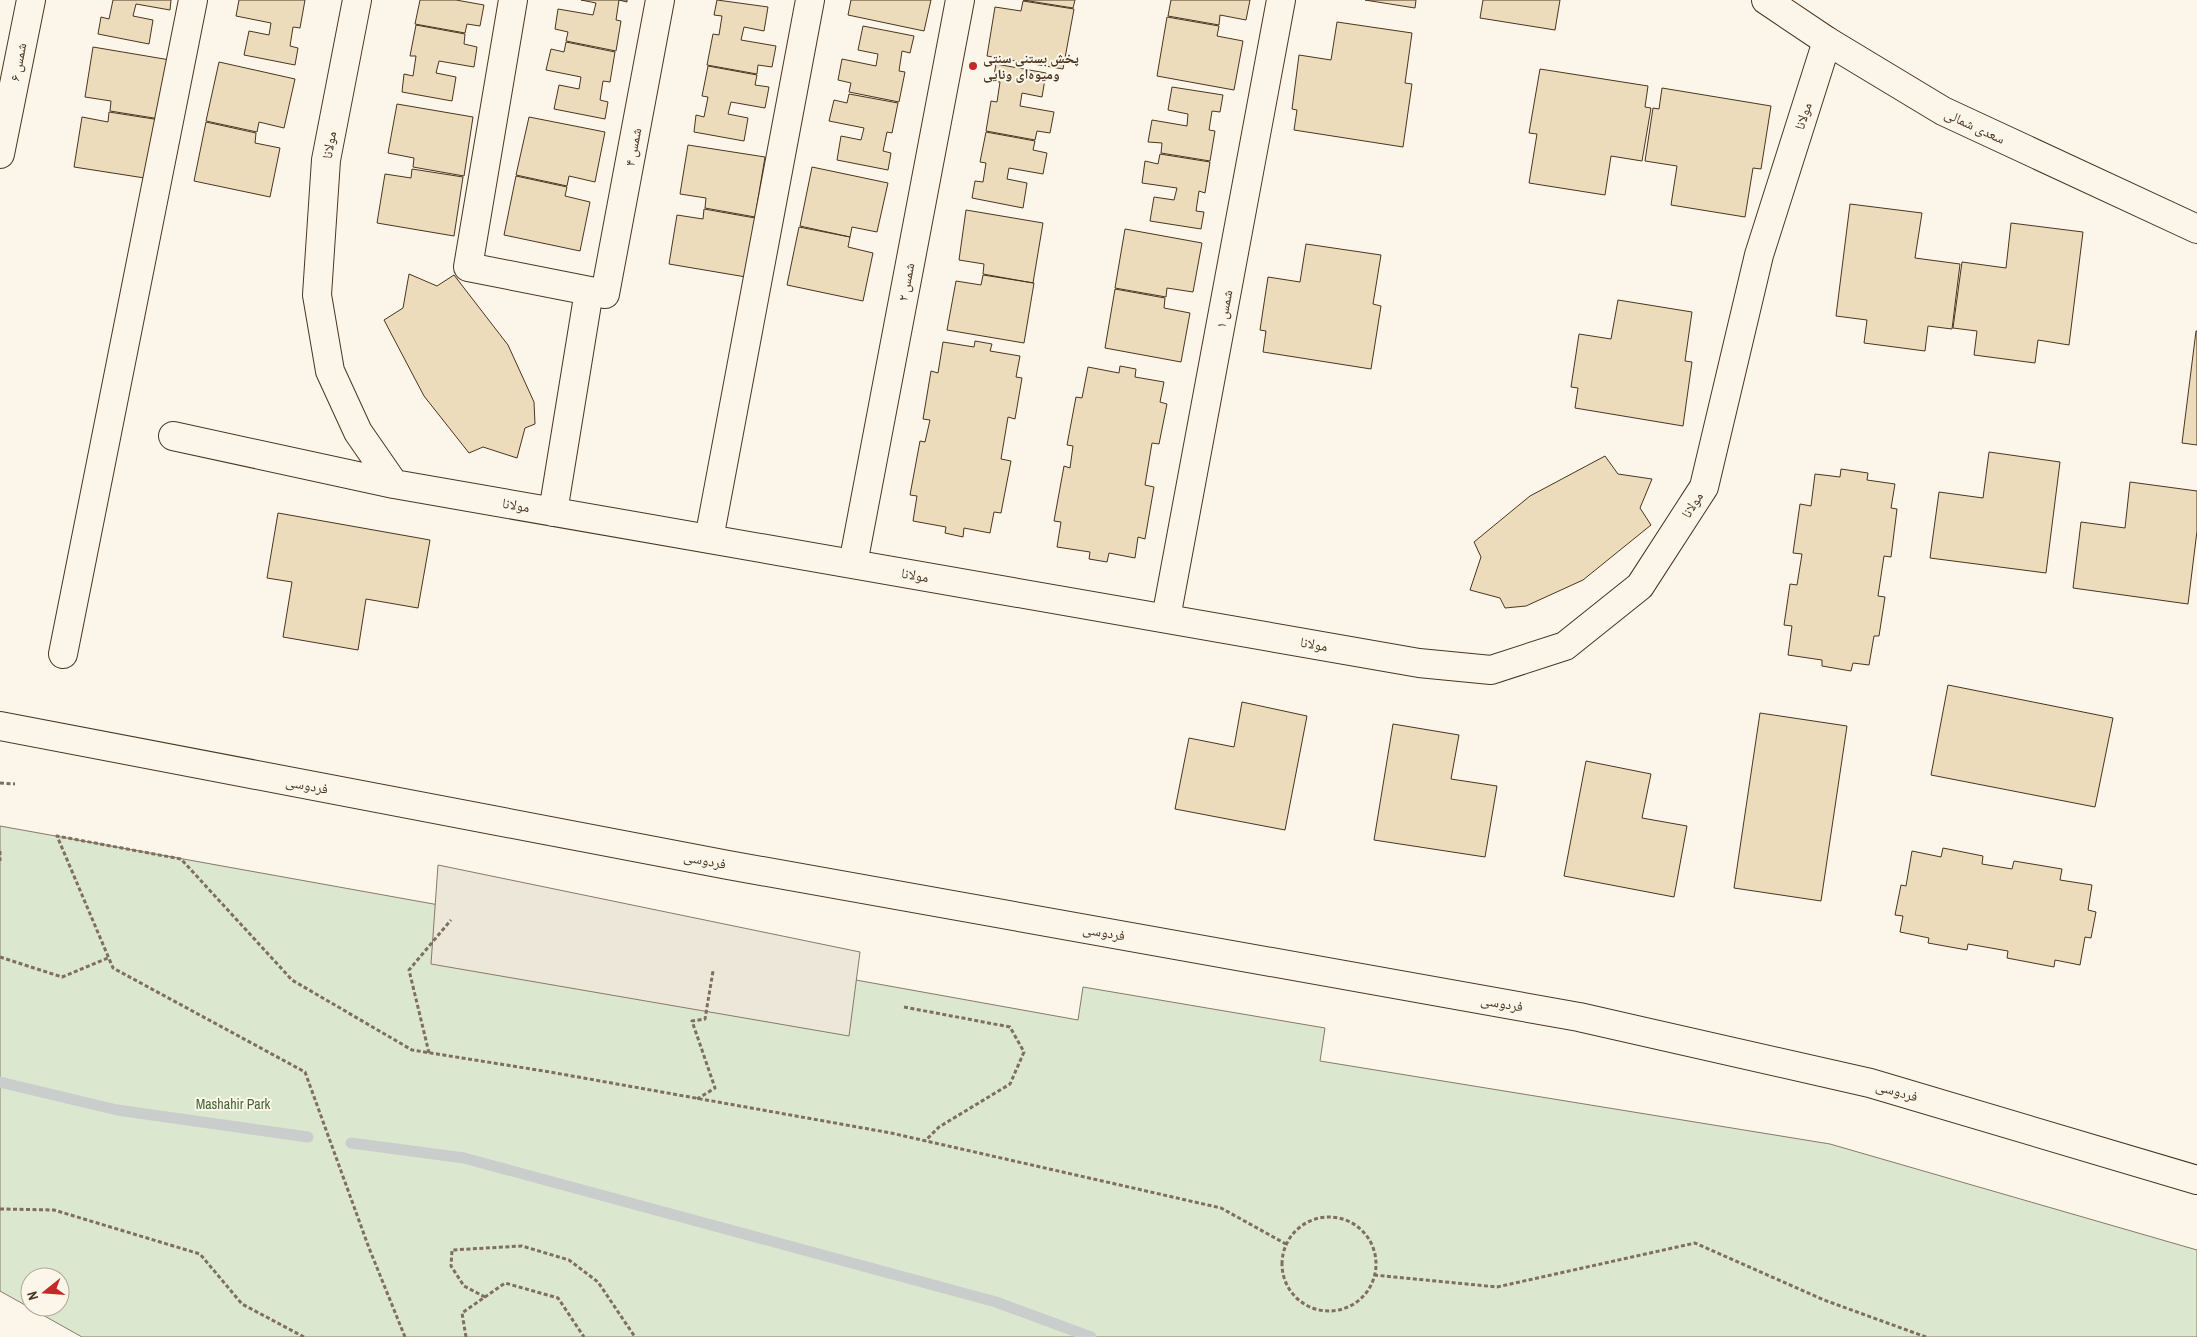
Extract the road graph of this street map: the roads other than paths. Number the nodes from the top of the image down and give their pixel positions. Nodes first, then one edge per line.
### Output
1 (31, 0) edge
2 (192, 0) edge
3 (357, 0) edge
4 (513, 0) edge
5 (660, 0) edge
6 (810, 0) edge
7 (960, 0) edge
8 (1281, 0) edge
9 (1766, 0) edge
10 (1827, 41) junction
11 (0, 154) edge
12 (2197, 229) edge
13 (597, 293) junction
14 (173, 436) dead end
15 (394, 484) junction
16 (553, 512) junction
17 (709, 539) junction
18 (853, 564) junction
19 (1166, 618) junction
20 (63, 654) dead end
21 (0, 726) edge
22 (2197, 1180) edge

1 - 11 street, شمس ۶
2 - 20 street
3 - 15 street, مولانا
4 - 13 street
5 - 13 street, شمس ۴
6 - 17 street
7 - 18 street, شمس ۲
8 - 19 street, شمس ۱
9 - 10 street, سعدی شمالی
10 - 12 street, سعدی شمالی
10 - 19 street, مولانا
13 - 16 street, شمس ۴
14 - 15 street, مولانا
15 - 16 street, مولانا
16 - 17 street, مولانا
17 - 18 street, مولانا
18 - 19 street, مولانا
21 - 22 street, فردوسی

